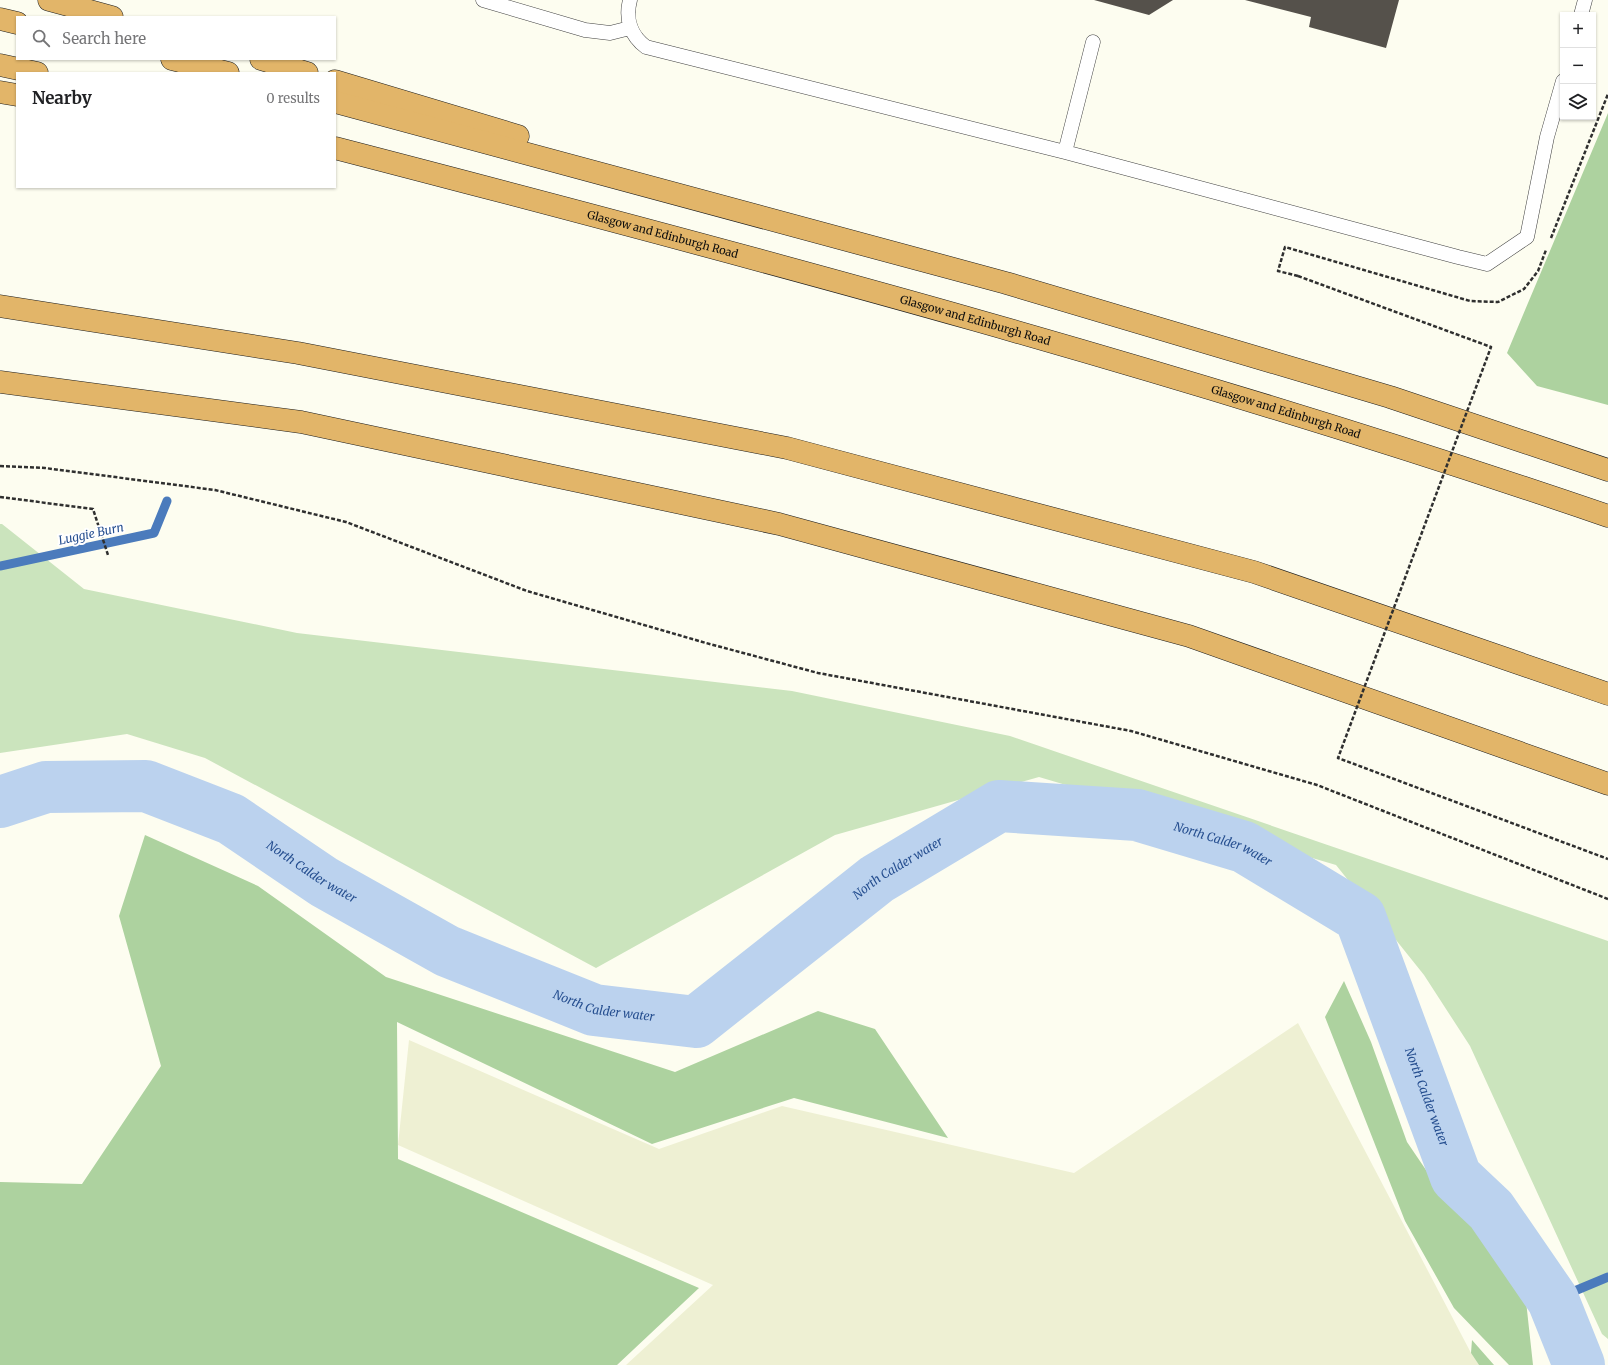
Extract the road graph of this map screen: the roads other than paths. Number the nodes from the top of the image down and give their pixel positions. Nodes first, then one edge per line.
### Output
1 (49, 0) edge
2 (483, 0) edge
3 (630, 0) edge
4 (1585, 0) edge
5 (512, 4) edge
6 (1582, 12) edge
7 (108, 16) edge
8 (0, 19) edge
9 (16, 23) edge
10 (630, 28) junction
11 (1093, 42) dead end
12 (176, 60) edge
13 (264, 60) edge
14 (0, 65) edge
15 (32, 72) edge
16 (224, 72) edge
17 (304, 72) edge
18 (336, 81) edge
19 (1562, 84) edge
20 (0, 92) edge
21 (16, 95) edge
22 (336, 102) edge
23 (336, 148) edge
24 (1065, 152) junction
25 (336, 158) edge
26 (505, 192) junction
27 (1006, 283) junction
28 (0, 306) edge
29 (0, 382) edge
30 (1608, 470) edge
31 (1608, 516) edge
32 (1608, 694) edge
33 (1608, 784) edge

1 - 7 highway
2 - 5 lane
3 - 10 lane
4 - 6 lane
5 - 10 lane
8 - 9 highway
10 - 24 lane
11 - 24 lane
12 - 16 highway
13 - 17 highway
14 - 15 highway
18 - 27 highway
19 - 24 lane
20 - 21 highway
22 - 27 highway
23 - 26 highway, Glasgow and Edinburgh Road
25 - 26 highway
26 - 31 highway, Glasgow and Edinburgh Road
27 - 30 highway
28 - 32 highway
29 - 33 highway

